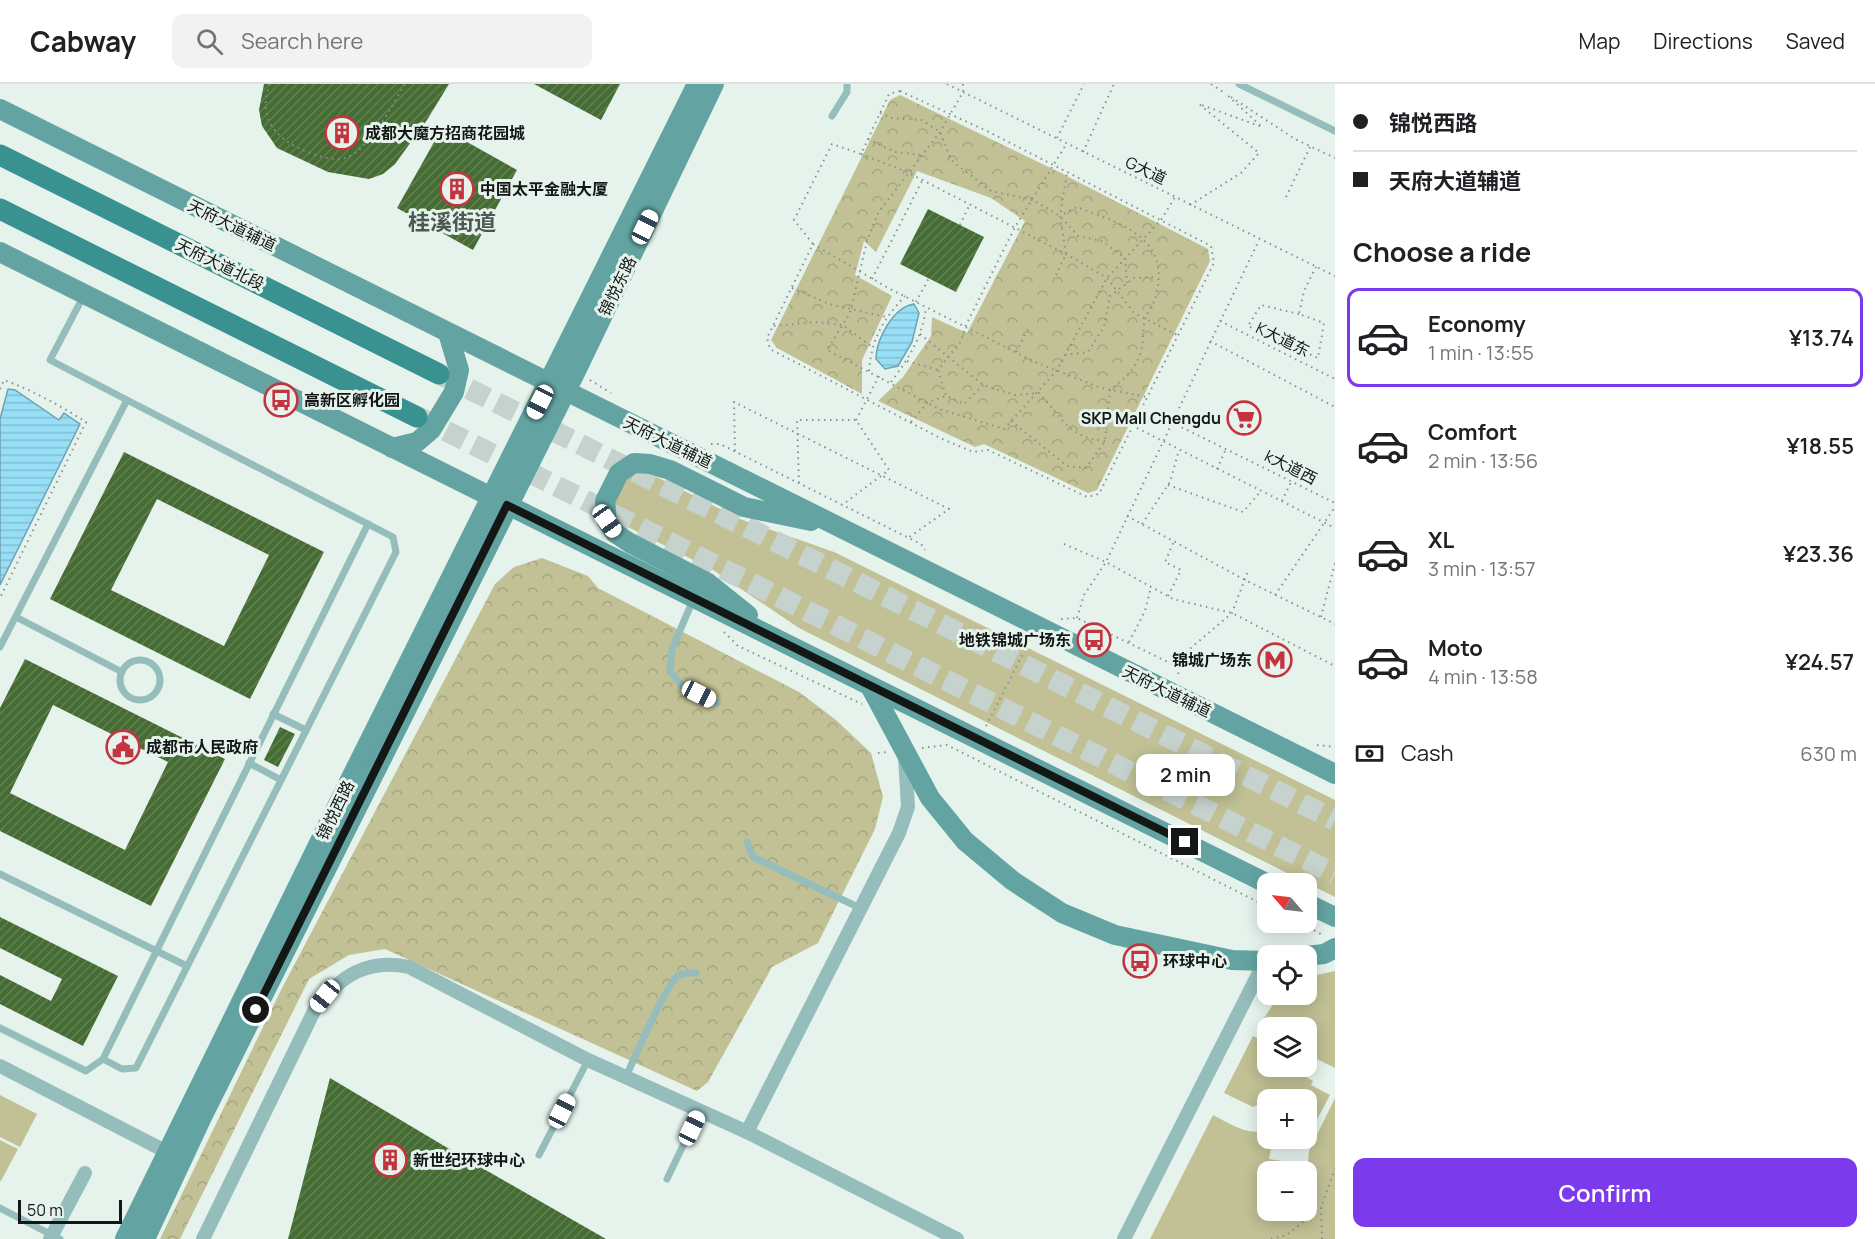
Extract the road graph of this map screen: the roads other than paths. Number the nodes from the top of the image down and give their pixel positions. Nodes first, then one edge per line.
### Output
1 (697, 84) edge
2 (714, 84) edge
3 (847, 84) edge
4 (1239, 84) edge
5 (0, 109) edge
6 (832, 116) dead end
7 (1335, 131) edge
8 (0, 155) edge
9 (0, 209) edge
10 (0, 252) edge
11 (85, 294) junction
12 (448, 333) junction
13 (439, 374) tunnel mouth
14 (557, 387) junction
15 (126, 400) junction
16 (417, 417) tunnel mouth
17 (392, 448) junction
18 (499, 501) junction
19 (368, 524) junction
20 (837, 526) junction
21 (694, 598) junction
22 (16, 617) junction
23 (780, 640) junction
24 (0, 647) edge
25 (122, 672) junction
26 (870, 686) junction
27 (717, 703) dead end
28 (273, 714) junction
29 (306, 730) junction
30 (904, 750) junction
31 (249, 763) junction
32 (1335, 774) edge
33 (281, 780) junction
34 (747, 842) dead end
35 (0, 874) edge
36 (1257, 879) edge
37 (860, 908) junction
38 (1317, 908) edge
39 (1335, 917) edge
40 (1335, 948) edge
41 (155, 951) junction
42 (1317, 955) edge
43 (1257, 961) edge
44 (187, 966) junction
45 (696, 973) dead end
46 (1257, 979) edge
47 (0, 1028) edge
48 (103, 1059) junction
49 (588, 1060) junction
50 (0, 1066) edge
51 (626, 1077) junction
52 (700, 1110) junction
53 (747, 1132) junction
54 (167, 1152) junction
55 (538, 1155) dead end
56 (85, 1173) dead end
57 (667, 1179) dead end
58 (0, 1208) edge
59 (54, 1238) edge
60 (125, 1239) edge
61 (145, 1239) edge
62 (203, 1239) edge
63 (957, 1239) edge
64 (1124, 1239) edge

1 - 14 street, 锦悦东路
2 - 14 street, 锦悦东路
3 - 6 lane
4 - 7 lane
5 - 12 street, 天府大道辅道
8 - 13 main road, 天府大道北段
9 - 16 main road
10 - 11 street
11 - 15 lane
11 - 17 street
12 - 14 street, 天府大道辅道
12 - 17 street
14 - 18 street, 锦悦西路
14 - 20 street, 天府大道辅道
15 - 19 lane
15 - 22 lane
17 - 18 street
18 - 21 street
18 - 54 street, 锦悦西路
18 - 61 street, 锦悦西路
19 - 28 lane
19 - 29 lane
20 - 23 street
20 - 32 street, 天府大道辅道
21 - 23 street
21 - 27 lane
22 - 24 lane
22 - 25 lane
23 - 26 street
25 - 25 lane
26 - 30 street
26 - 36 street
28 - 29 lane
28 - 31 lane
29 - 33 lane
30 - 37 street
30 - 43 street
31 - 33 lane
31 - 41 lane
33 - 44 lane
34 - 37 lane
35 - 41 lane
37 - 53 street
38 - 39 street
40 - 42 street
41 - 44 lane
41 - 48 lane
44 - 48 lane
45 - 51 lane
46 - 64 street
47 - 48 lane
49 - 51 street
49 - 55 lane
49 - 62 street
50 - 54 street
51 - 52 street
52 - 53 street
52 - 57 lane
53 - 63 street
54 - 60 street, 锦悦西路
56 - 59 street
58 - 59 lane

